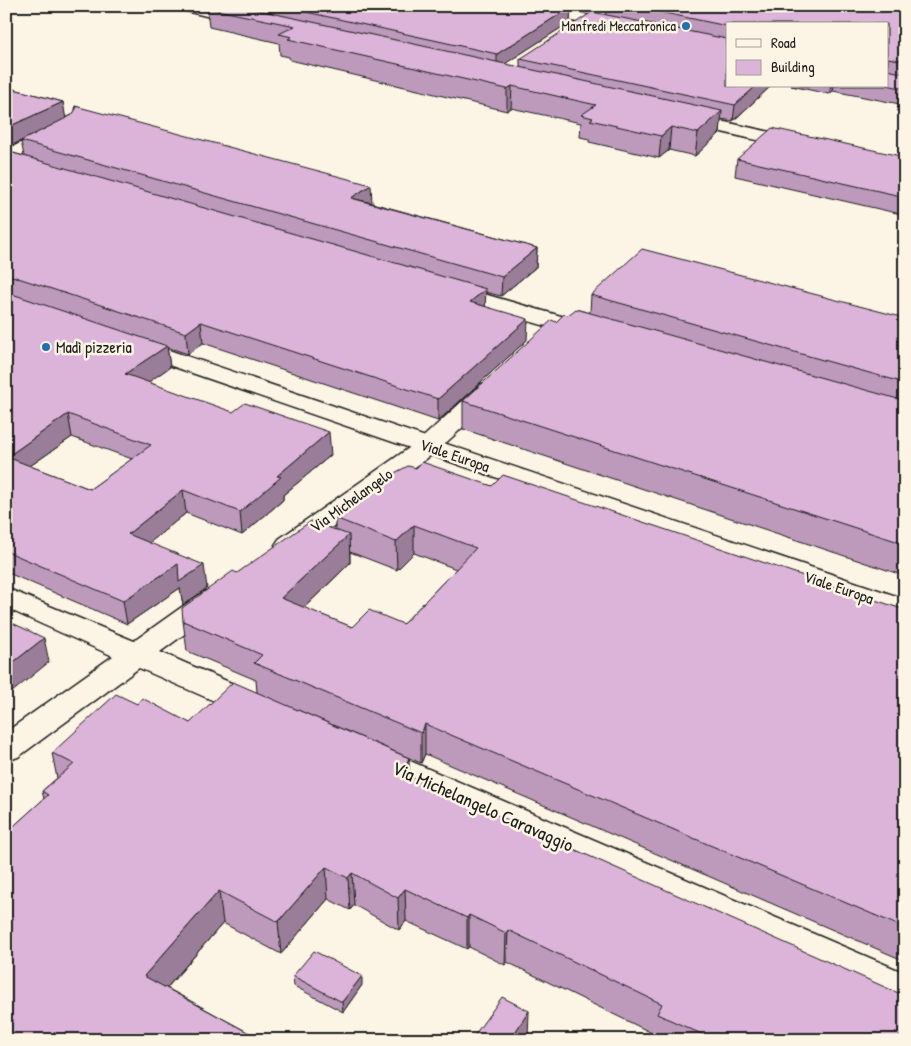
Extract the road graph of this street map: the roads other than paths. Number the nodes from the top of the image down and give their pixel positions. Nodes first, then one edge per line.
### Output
1 (182, 6) edge
2 (525, 6) edge
3 (610, 6) edge
4 (588, 20) junction
5 (259, 24) edge
6 (635, 29) edge
7 (572, 30) edge
8 (664, 114) edge
9 (68, 126) edge
10 (818, 147) edge
11 (6, 159) edge
12 (35, 169) edge
13 (427, 284) edge
14 (561, 324) junction
15 (109, 337) edge
16 (608, 337) edge
17 (540, 343) edge
18 (505, 375) edge
19 (428, 446) junction
20 (266, 562) edge
21 (233, 585) edge
22 (6, 597) edge
23 (905, 609) edge
24 (136, 654) junction
25 (282, 718) edge
26 (346, 746) edge
27 (6, 748) edge
28 (905, 990) edge

1 - 5 street
2 - 4 street
3 - 4 street
4 - 6 street
4 - 7 street
8 - 10 street
9 - 11 street
11 - 12 street
13 - 14 street
14 - 16 street
14 - 17 street
15 - 19 street, Viale Europa
18 - 19 street, Via Michelangelo
19 - 20 street, Via Michelangelo
19 - 23 street, Viale Europa
21 - 24 street
22 - 24 street
24 - 25 street
24 - 27 street
26 - 28 street, Via Michelangelo Caravaggio

